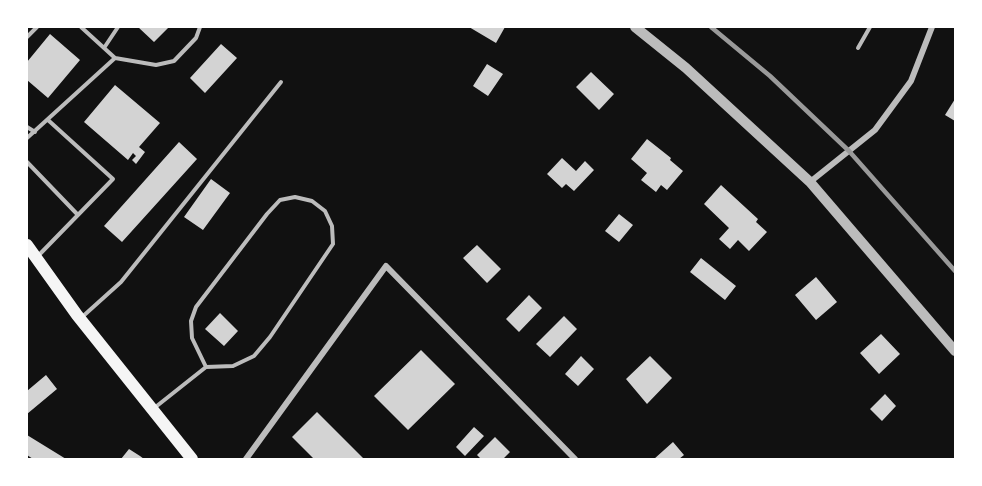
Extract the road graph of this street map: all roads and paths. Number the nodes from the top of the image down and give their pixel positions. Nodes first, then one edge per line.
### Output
1 (37, 27) edge
2 (81, 27) edge
3 (118, 27) edge
4 (200, 27) edge
5 (635, 27) edge
6 (870, 27) edge
7 (932, 27) edge
8 (27, 37) edge
9 (104, 48) junction
10 (858, 48) dead end
11 (115, 58) junction
12 (280, 82) dead end
13 (48, 120) junction
14 (27, 127) edge
15 (35, 132) junction
16 (27, 138) edge
17 (27, 162) edge
18 (810, 182) junction
19 (78, 215) junction
20 (27, 245) edge
21 (37, 258) junction
22 (80, 319) junction
23 (955, 351) edge
24 (206, 367) junction
25 (153, 410) junction
26 (192, 459) edge
27 (246, 459) edge
28 (575, 459) edge

1 - 8 lane
2 - 9 lane
3 - 9 lane
4 - 11 lane
5 - 18 street
6 - 10 lane
7 - 18 street
9 - 11 lane
11 - 13 lane
12 - 22 lane
13 - 15 lane
13 - 19 lane
14 - 15 lane
15 - 16 lane
17 - 19 lane
18 - 23 street
19 - 21 lane
20 - 21 main road
21 - 22 main road
22 - 25 main road
24 - 24 lane
24 - 25 lane
25 - 26 main road
27 - 28 street

